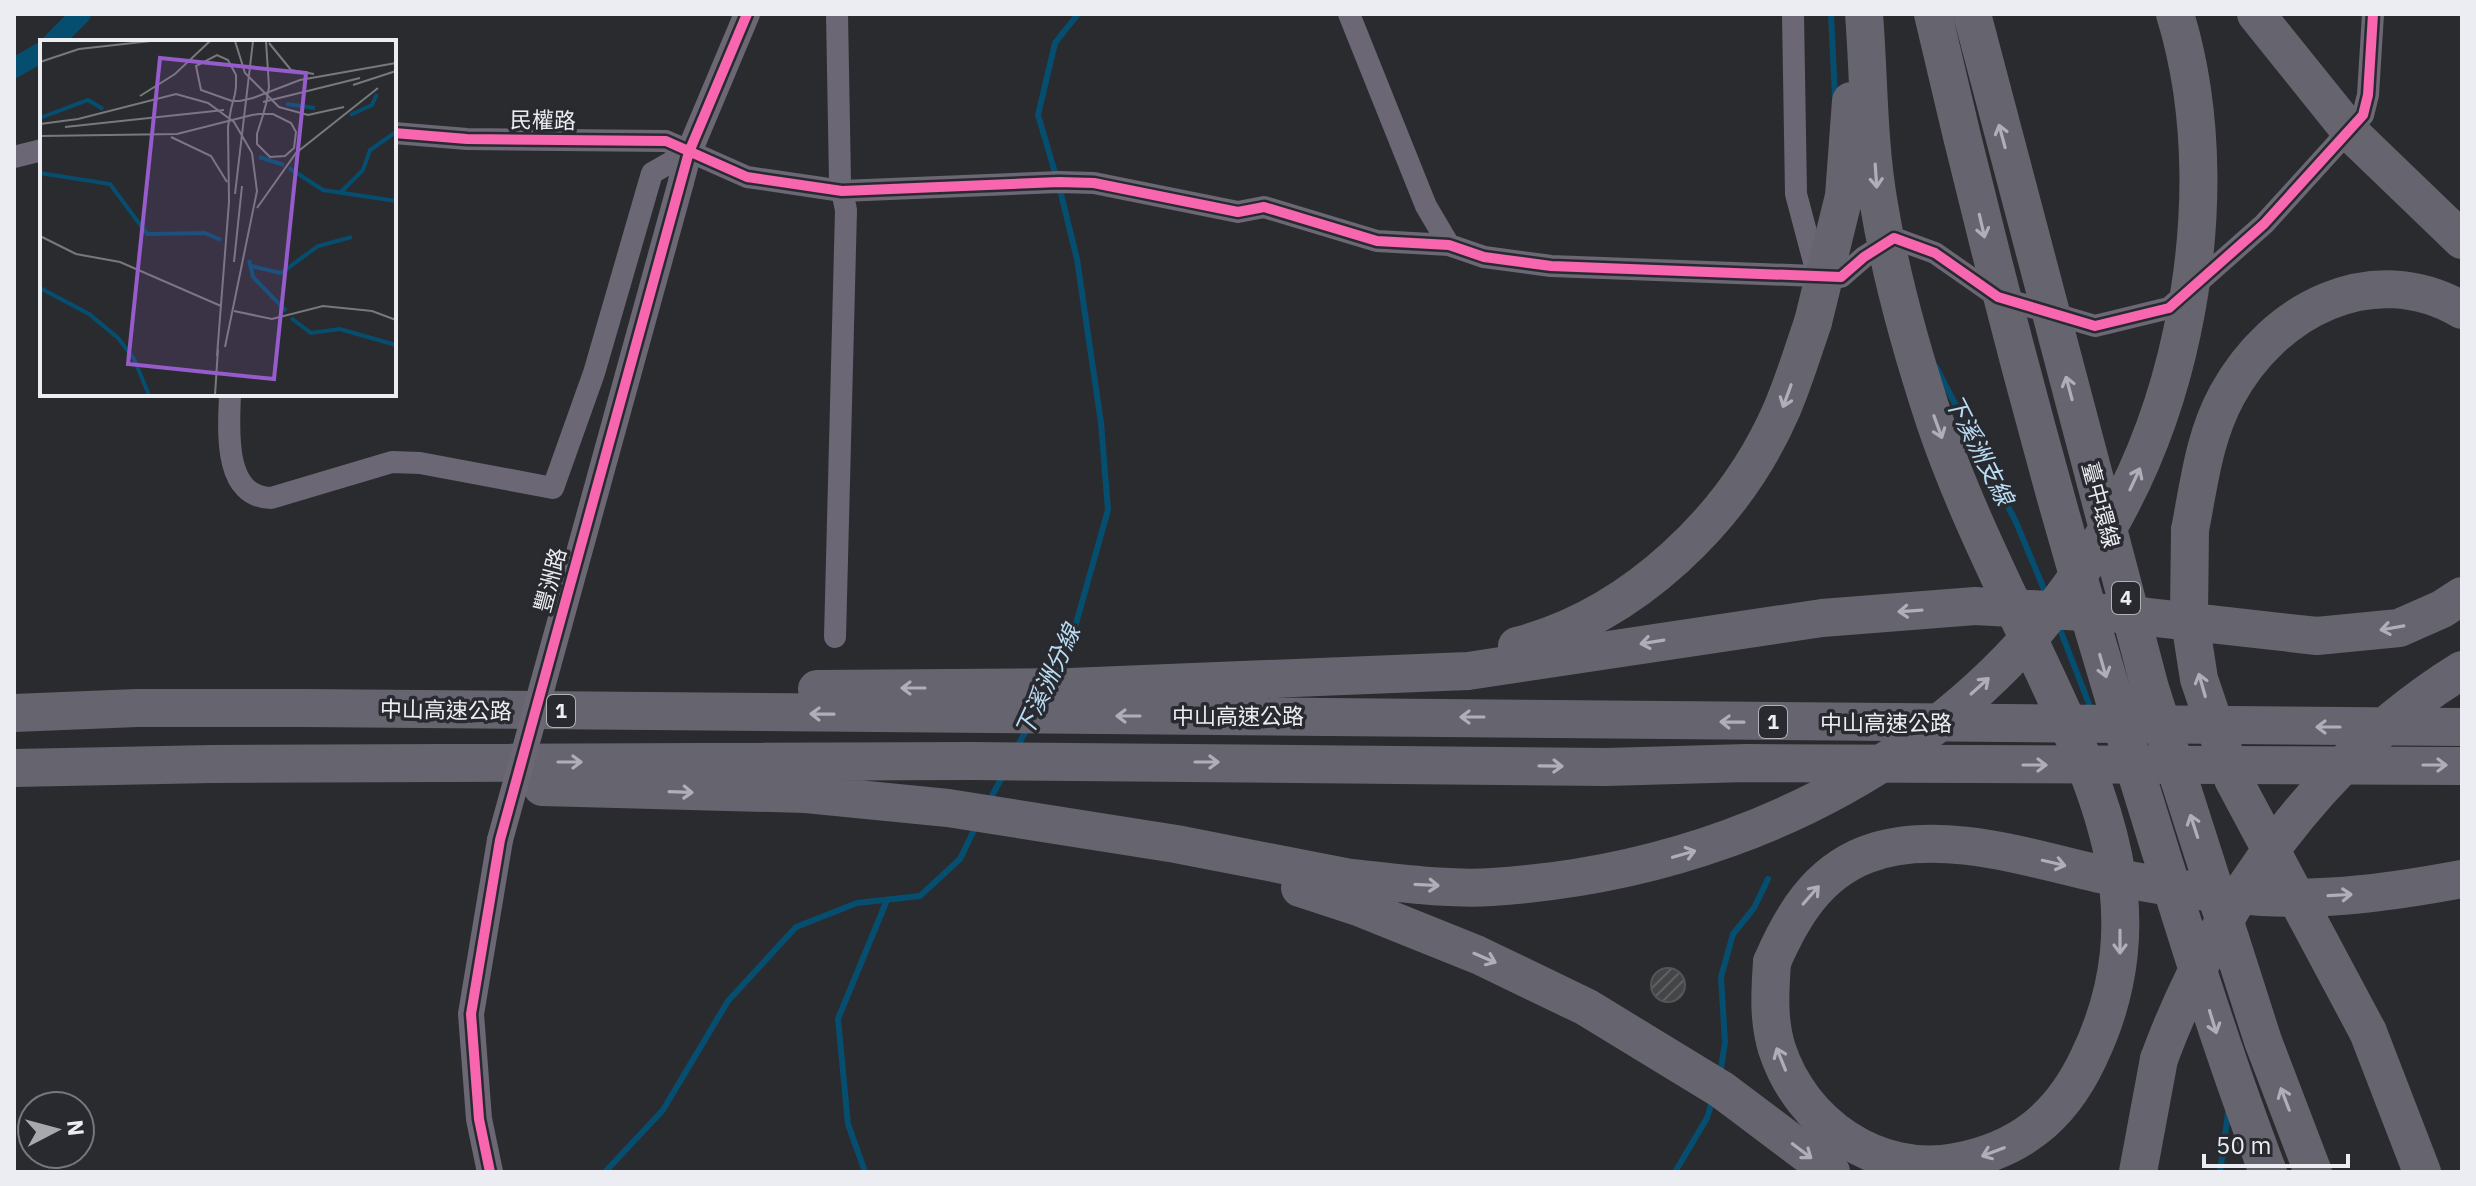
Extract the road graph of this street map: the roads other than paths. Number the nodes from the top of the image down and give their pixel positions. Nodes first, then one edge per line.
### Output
1 (747, 14) edge
2 (837, 14) edge
3 (1349, 14) edge
4 (1793, 14) edge
5 (1854, 14) edge
6 (1864, 14) edge
7 (1933, 14) edge
8 (1972, 14) edge
9 (2175, 14) edge
10 (2256, 14) edge
11 (2373, 14) edge
12 (396, 133) edge
13 (40, 150) edge
14 (689, 152) junction
15 (14, 157) edge
16 (842, 191) junction
17 (2462, 240) edge
18 (1449, 245) junction
19 (1818, 277) junction
20 (2462, 310) edge
21 (230, 396) edge
22 (2462, 596) edge
23 (835, 637) dead end
24 (2462, 670) edge
25 (1377, 677) junction
26 (1077, 701) junction
27 (14, 713) edge
28 (2462, 727) edge
29 (212, 764) junction
30 (2462, 766) edge
31 (14, 768) edge
32 (2462, 879) edge
33 (1355, 893) junction
34 (490, 1172) edge
35 (1831, 1172) edge
36 (2138, 1172) edge
37 (2268, 1172) edge
38 (2313, 1172) edge
39 (2422, 1172) edge

1 - 14 street, 豐洲路
2 - 16 street
3 - 18 street
4 - 19 street
5 -> 25 highway, bridge
6 -> 32 highway, bridge
7 -> 37 highway, 臺中環線 / 4, bridge
38 -> 8 highway, 臺中環線 / 4, bridge
33 -> 9 highway, bridge
10 - 17 highway, bridge
11 - 19 street, 民權路
12 - 14 street, 民權路
13 - 15 street
14 - 16 street, 民權路
14 - 21 street
14 - 34 street, 豐洲路, bridge
16 - 18 street, 民權路
16 - 23 street
18 - 19 street, 民權路
39 -> 20 highway, bridge
22 -> 25 highway
24 - 36 highway, bridge
25 - 26 highway
26 -> 27 highway, 中山高速公路 / 1
28 -> 26 highway, 中山高速公路 / 1
29 -> 30 highway, 中山高速公路 / 1
29 - 31 highway, 中山高速公路 / 1
29 -> 33 highway
33 -> 35 highway

